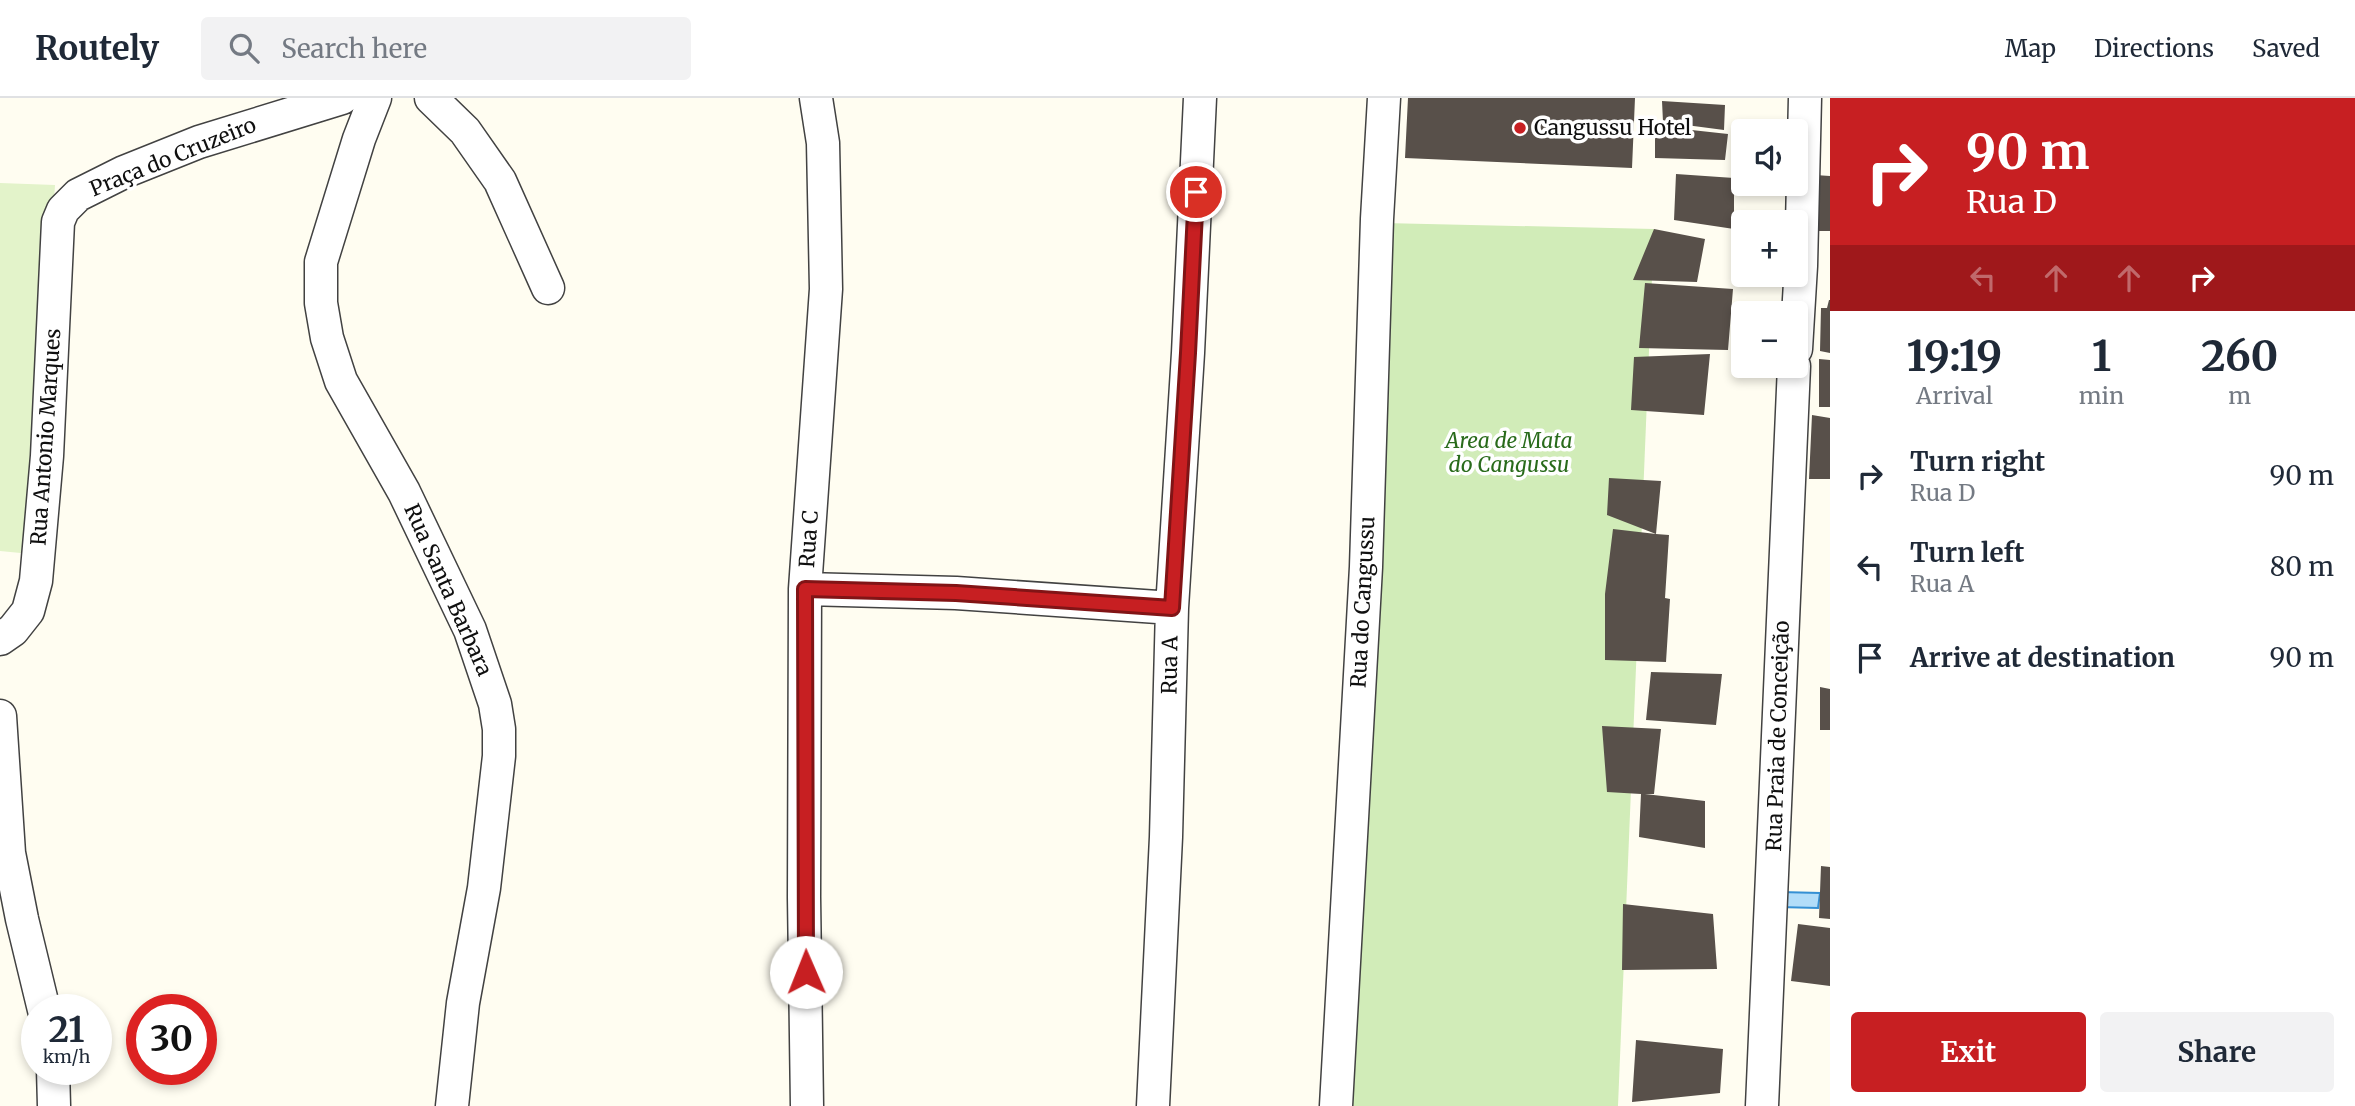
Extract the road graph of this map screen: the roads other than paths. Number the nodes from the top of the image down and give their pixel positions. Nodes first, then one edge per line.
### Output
1 (342, 98) edge
2 (375, 98) edge
3 (431, 98) edge
4 (816, 98) edge
5 (1200, 98) edge
6 (1384, 98) edge
7 (1805, 98) edge
8 (58, 222) joint
9 (548, 288) dead end
10 (1799, 301) edge
11 (1793, 378) edge
12 (805, 589) junction
13 (1172, 608) junction
14 (0, 639) edge
15 (0, 716) edge
16 (40, 994) edge
17 (53, 1085) edge
18 (54, 1106) edge
19 (452, 1106) edge
20 (807, 1106) edge
21 (1153, 1106) edge
22 (1336, 1106) edge
23 (1762, 1106) edge

1 - 8 street, Praça do Cruzeiro
2 - 19 street, Rua Santa Barbara
3 - 9 street
4 - 12 street, Rua C
5 - 13 street, Rua A
6 - 22 street, Rua do Cangussu
7 - 10 street
8 - 14 street, Rua Antonio Marques
11 - 23 street, Rua Praia de Conceição
12 - 13 street
12 - 20 street, Rua C
13 - 21 street, Rua A
15 - 16 street
17 - 18 street

